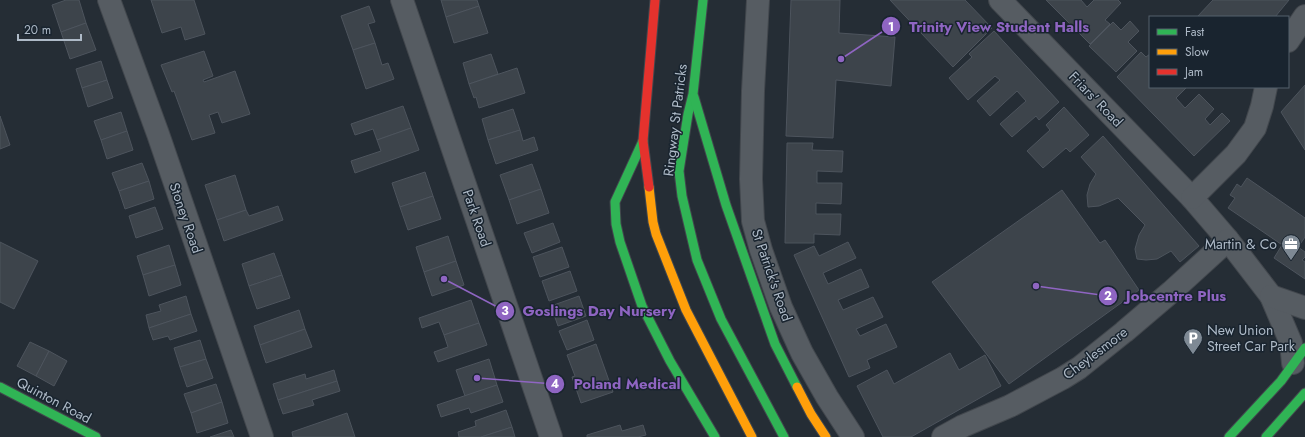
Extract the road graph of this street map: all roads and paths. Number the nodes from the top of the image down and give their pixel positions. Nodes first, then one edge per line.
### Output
1 (108, 0) edge
2 (402, 0) edge
3 (655, 0) edge
4 (703, 0) edge
5 (758, 0) edge
6 (1000, 0) edge
7 (1305, 16) edge
8 (1289, 40) edge
9 (1266, 88) edge
10 (693, 94) junction
11 (642, 141) junction
12 (1192, 198) junction
13 (1228, 240) junction
14 (1271, 296) junction
15 (1305, 308) edge
16 (1299, 356) edge
17 (0, 387) edge
18 (1305, 394) edge
19 (96, 437) edge
20 (262, 437) edge
21 (551, 437) edge
22 (716, 437) edge
23 (752, 437) edge
24 (784, 437) edge
25 (826, 437) edge
26 (853, 437) edge
27 (943, 437) edge
28 (1229, 437) edge
29 (1266, 437) edge

1 - 20 street, Stoney Road
2 - 21 street, Park Road
3 - 11 main road, Ringway St Patricks
4 - 10 main road, Ringway St Patricks
5 - 26 street, St Patrick's Road
6 - 12 street, Friars' Road
7 - 8 street
9 - 12 street
10 - 24 main road, Ringway St Patricks
10 - 25 main road
11 - 22 main road
11 - 23 main road, Ringway St Patricks
12 - 13 street, Friars' Road
13 - 14 street, Friars' Road
13 - 27 street, Cheylesmore
14 - 15 street
14 - 16 street, Friars' Road
16 - 28 main road
17 - 19 main road, Quinton Road
18 - 29 main road

